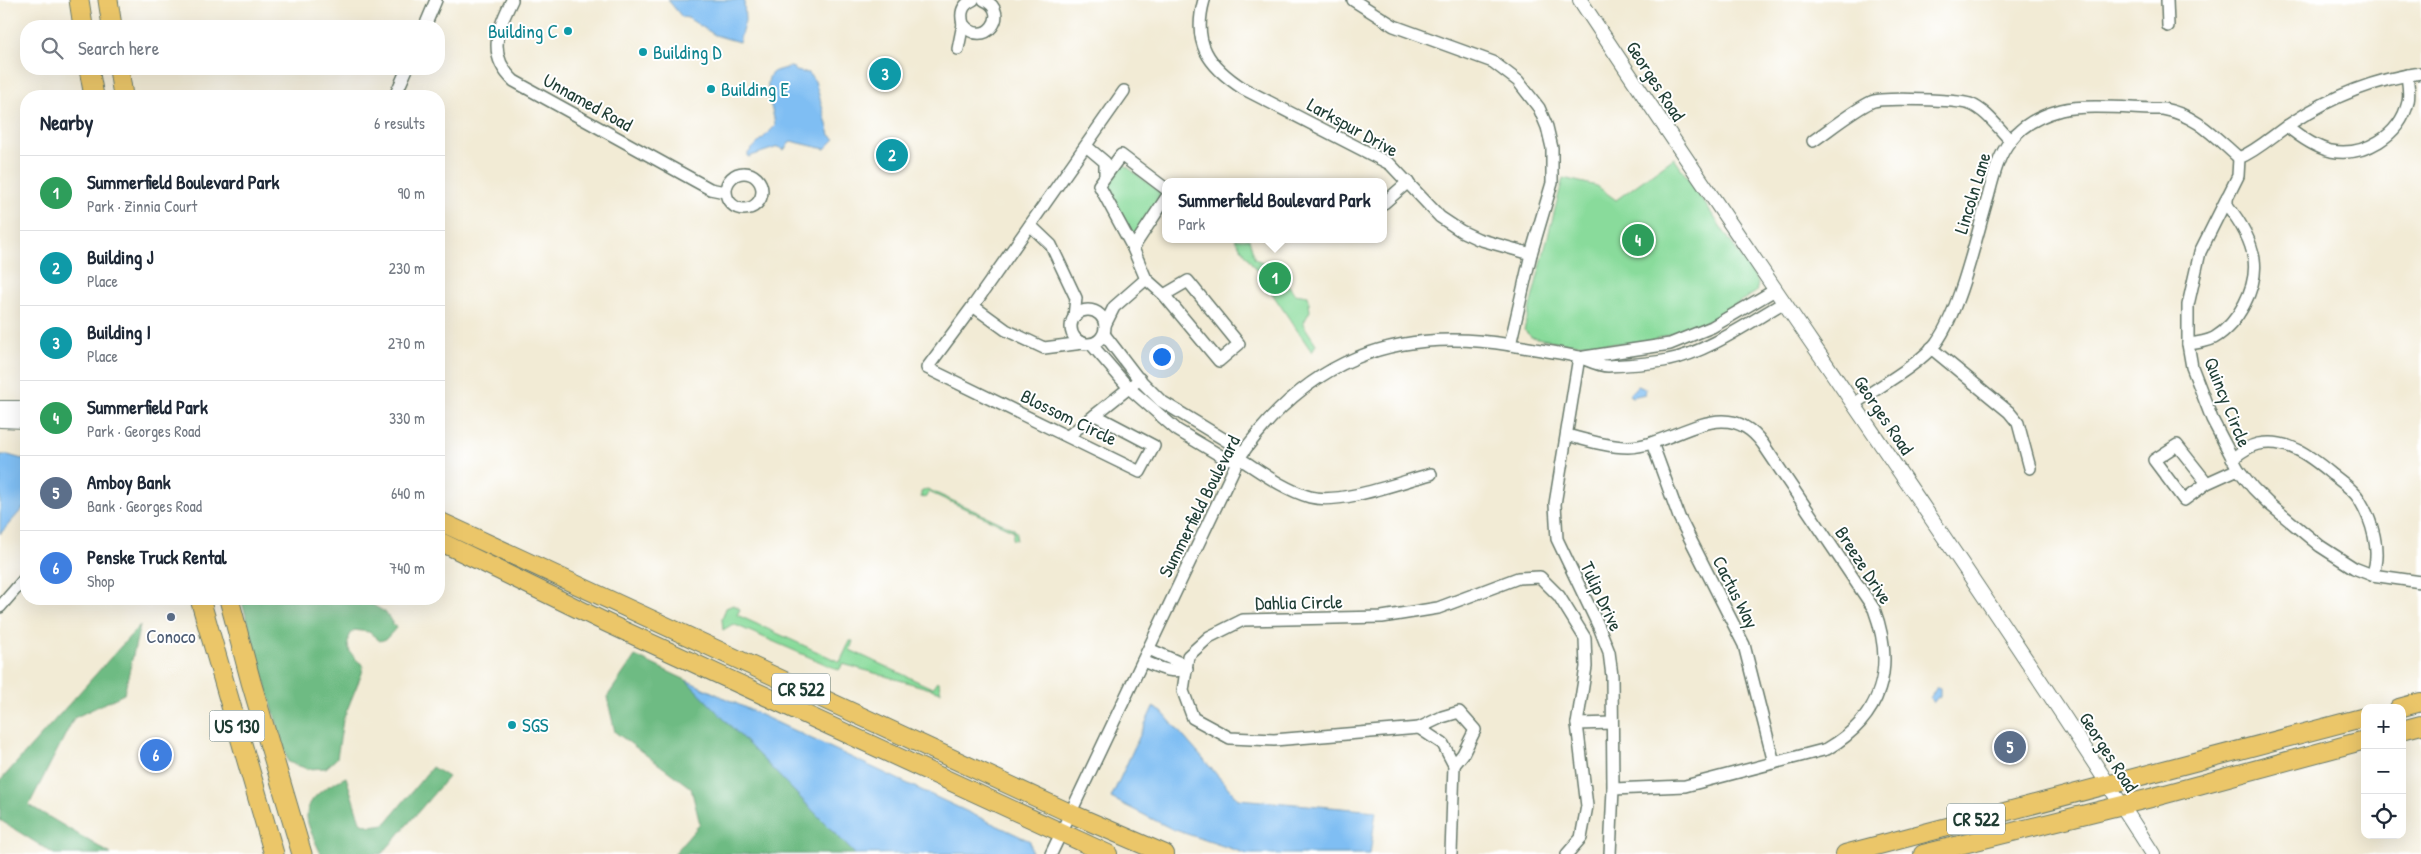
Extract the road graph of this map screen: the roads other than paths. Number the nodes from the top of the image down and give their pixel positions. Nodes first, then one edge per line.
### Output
1 (79, 0) edge
2 (108, 0) edge
3 (436, 0) edge
4 (512, 0) edge
5 (984, 0) edge
6 (1204, 0) edge
7 (1353, 0) edge
8 (1580, 0) edge
9 (2166, 0) edge
10 (968, 1) edge
11 (82, 20) edge
12 (111, 20) edge
13 (428, 20) edge
14 (963, 24) junction
15 (2168, 26) dead end
16 (958, 49) dead end
17 (2421, 73) edge
18 (90, 75) edge
19 (120, 75) edge
20 (405, 75) edge
21 (2406, 75) junction
22 (93, 90) edge
23 (123, 90) edge
24 (398, 90) edge
25 (1124, 91) dead end
26 (2288, 126) junction
27 (2010, 140) junction
28 (1813, 141) dead end
29 (1086, 146) junction
30 (2239, 158) junction
31 (1105, 174) junction
32 (1408, 182) junction
33 (1162, 186) edge
34 (725, 192) dead end
35 (2227, 198) junction
36 (1387, 200) edge
37 (1162, 204) edge
38 (1030, 225) junction
39 (1132, 246) junction
40 (1530, 254) junction
41 (1146, 278) junction
42 (1775, 290) junction
43 (1164, 295) junction
44 (1076, 298) junction
45 (1783, 302) junction
46 (973, 306) junction
47 (1114, 307) junction
48 (1093, 311) junction
49 (1074, 317) junction
50 (1105, 329) junction
51 (1072, 330) junction
52 (1087, 343) junction
53 (2188, 344) junction
54 (1510, 345) junction
55 (1062, 346) junction
56 (1931, 348) junction
57 (1579, 357) junction
58 (1140, 379) junction
59 (1129, 388) junction
60 (1854, 404) junction
61 (20, 407) edge
62 (0, 408) edge
63 (1095, 415) junction
64 (0, 420) edge
65 (20, 421) edge
66 (1068, 436) junction
67 (1567, 436) junction
68 (1652, 443) junction
69 (1239, 458) junction
70 (2235, 464) junction
71 (2030, 468) dead end
72 (1431, 474) dead end
73 (2208, 483) junction
74 (445, 524) edge
75 (445, 545) edge
76 (2372, 575) junction
77 (2421, 582) edge
78 (20, 584) edge
79 (202, 605) edge
80 (231, 605) edge
81 (0, 607) edge
82 (1149, 649) junction
83 (1143, 661) junction
84 (1186, 669) junction
85 (2421, 702) edge
86 (2406, 706) edge
87 (2361, 718) edge
88 (1612, 723) junction
89 (1577, 724) junction
90 (2421, 725) edge
91 (1419, 728) junction
92 (2406, 729) edge
93 (2361, 741) edge
94 (1774, 763) junction
95 (1454, 765) junction
96 (2108, 784) junction
97 (1613, 789) junction
98 (2121, 805) junction
99 (1072, 814) junction
100 (1062, 834) junction
101 (274, 854) edge
102 (302, 854) edge
103 (1051, 854) edge
104 (1108, 854) edge
105 (1165, 854) edge
106 (1451, 854) edge
107 (1567, 854) edge
108 (1610, 854) edge
109 (1845, 854) edge
110 (1923, 854) edge
111 (2153, 854) edge

1 - 11 highway
2 - 12 highway
3 - 13 street
4 - 34 street, Unnamed Road
5 - 14 street
6 - 32 street, Larkspur Drive
7 - 40 street
8 - 42 street, Georges Road
9 - 15 street
10 - 14 street
14 - 16 street
17 - 21 street
18 - 22 highway
19 - 23 highway
20 - 24 street
21 - 26 street
21 - 26 street
25 - 29 street, Blossom Circle
26 - 30 street
27 - 28 street
27 - 30 street, Lincoln Lane
27 - 56 street, Lincoln Lane
29 - 31 street
29 - 38 street, Blossom Circle
30 - 35 street, Quincy Circle
31 - 33 street
31 - 39 street
32 - 36 street
32 - 40 street, Larkspur Drive
35 - 53 street, Quincy Circle
35 - 53 street
37 - 39 street
38 - 44 street
38 - 46 street, Blossom Circle
39 - 41 street
40 - 54 street
41 - 43 street
41 - 47 street
42 - 45 street, Georges Road
42 - 57 street, Summerfield Boulevard
43 - 43 street
44 - 48 street
44 - 49 street
45 - 57 street, Summerfield Boulevard
45 - 60 street, Georges Road
46 - 55 street
46 - 66 street, Blossom Circle
47 - 48 street
47 - 50 street
48 - 49 street
48 - 50 street
49 - 51 street
50 - 52 street
50 - 58 street
51 - 52 street
51 - 55 street
52 - 55 street
52 - 59 street
53 - 70 street, Quincy Circle
54 - 57 street, Summerfield Boulevard
54 - 69 street, Summerfield Boulevard
56 - 60 street, Lincoln Lane
56 - 71 street
57 - 67 street, Tulip Drive
58 - 59 street, Blossom Circle
58 - 69 street
59 - 63 street, Blossom Circle
59 - 69 street
60 - 96 street, Georges Road
61 - 62 street
63 - 66 street
63 - 66 street, Blossom Circle
64 - 65 street
67 - 68 street, Breeze Drive
67 - 88 street, Tulip Drive
68 - 94 street, Cactus Way
68 - 94 street, Breeze Drive
69 - 72 street
69 - 82 street, Summerfield Boulevard
70 - 73 street
70 - 76 street, Quincy Circle
70 - 76 street
73 - 73 street
74 - 99 main road, CR 522
75 - 100 main road, CR 522
76 - 77 street, Quincy Circle
78 - 81 street
79 - 101 highway, US 130
80 - 102 highway, US 130
82 - 83 street, Summerfield Boulevard
82 - 84 street
83 - 84 street
83 - 99 street, Summerfield Boulevard
84 - 89 street, Dahlia Circle
84 - 91 street, Dahlia Circle
85 - 86 main road
87 - 96 main road, CR 522
88 - 89 street
88 - 97 street, Tulip Drive
89 - 107 street, Dahlia Circle
90 - 92 main road
91 - 95 street
91 - 95 street
93 - 98 main road, CR 522
94 - 97 street, Breeze Drive
95 - 106 street
96 - 98 street, Georges Road
96 - 109 main road, CR 522
97 - 108 street, Tulip Drive
98 - 110 main road, CR 522
98 - 111 street, Georges Road
99 - 100 street, Summerfield Boulevard
99 - 105 main road, CR 522
100 - 103 street, Summerfield Boulevard
100 - 104 main road, CR 522

